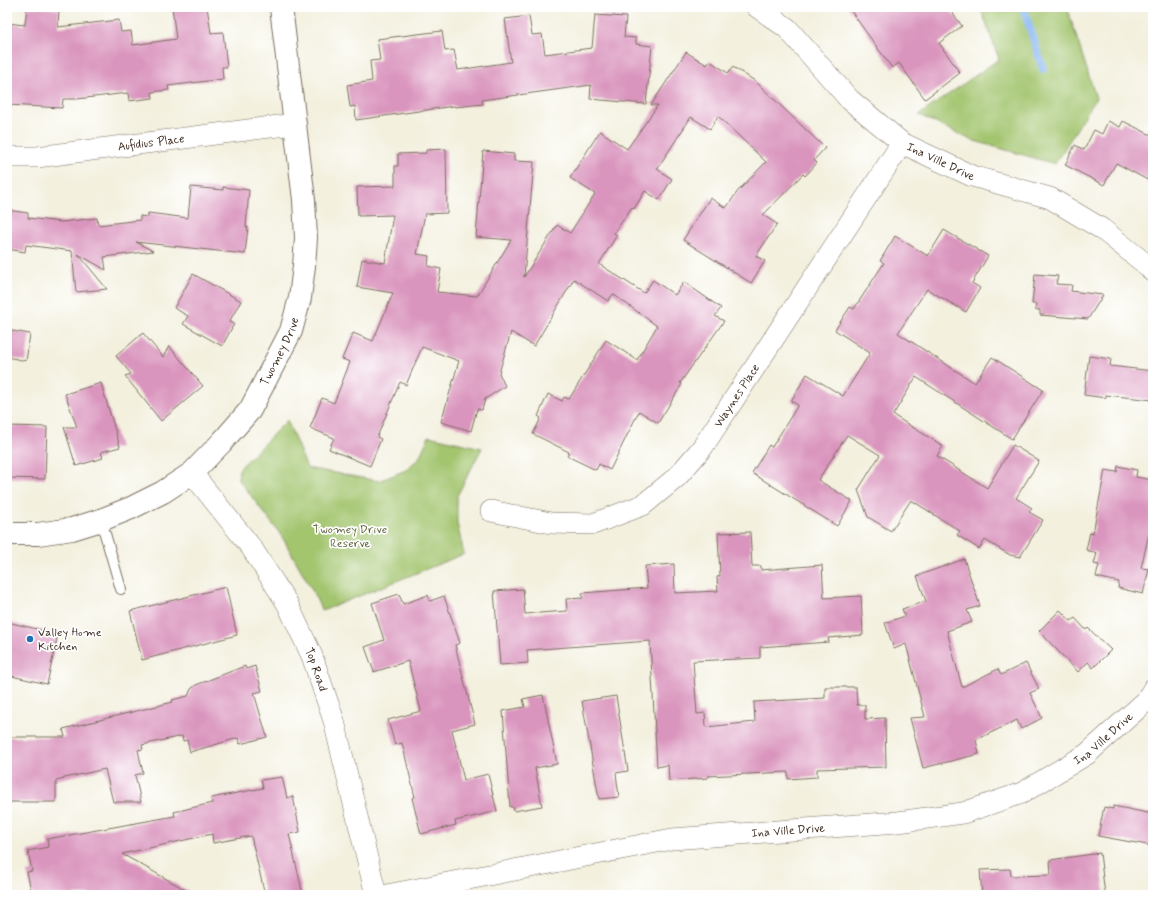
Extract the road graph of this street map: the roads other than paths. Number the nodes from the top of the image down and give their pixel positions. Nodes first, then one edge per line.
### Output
1 (281, 7) edge
2 (757, 7) edge
3 (294, 124) junction
4 (902, 143) junction
5 (7, 157) edge
6 (1151, 266) edge
7 (192, 473) junction
8 (491, 511) dead end
9 (101, 520) junction
10 (7, 534) edge
11 (121, 589) dead end
12 (1151, 700) edge
13 (376, 895) edge
14 (387, 895) edge

1 - 3 street, Twomey Drive
2 - 4 street, Ina Ville Drive
3 - 5 street, Aufidius Place
3 - 7 street, Twomey Drive
4 - 6 street, Ina Ville Drive
4 - 8 street, Waynes Place
7 - 9 street, Twomey Drive
7 - 13 street, Top Road
9 - 10 street, Twomey Drive
9 - 11 lane
12 - 14 street, Ina Ville Drive

